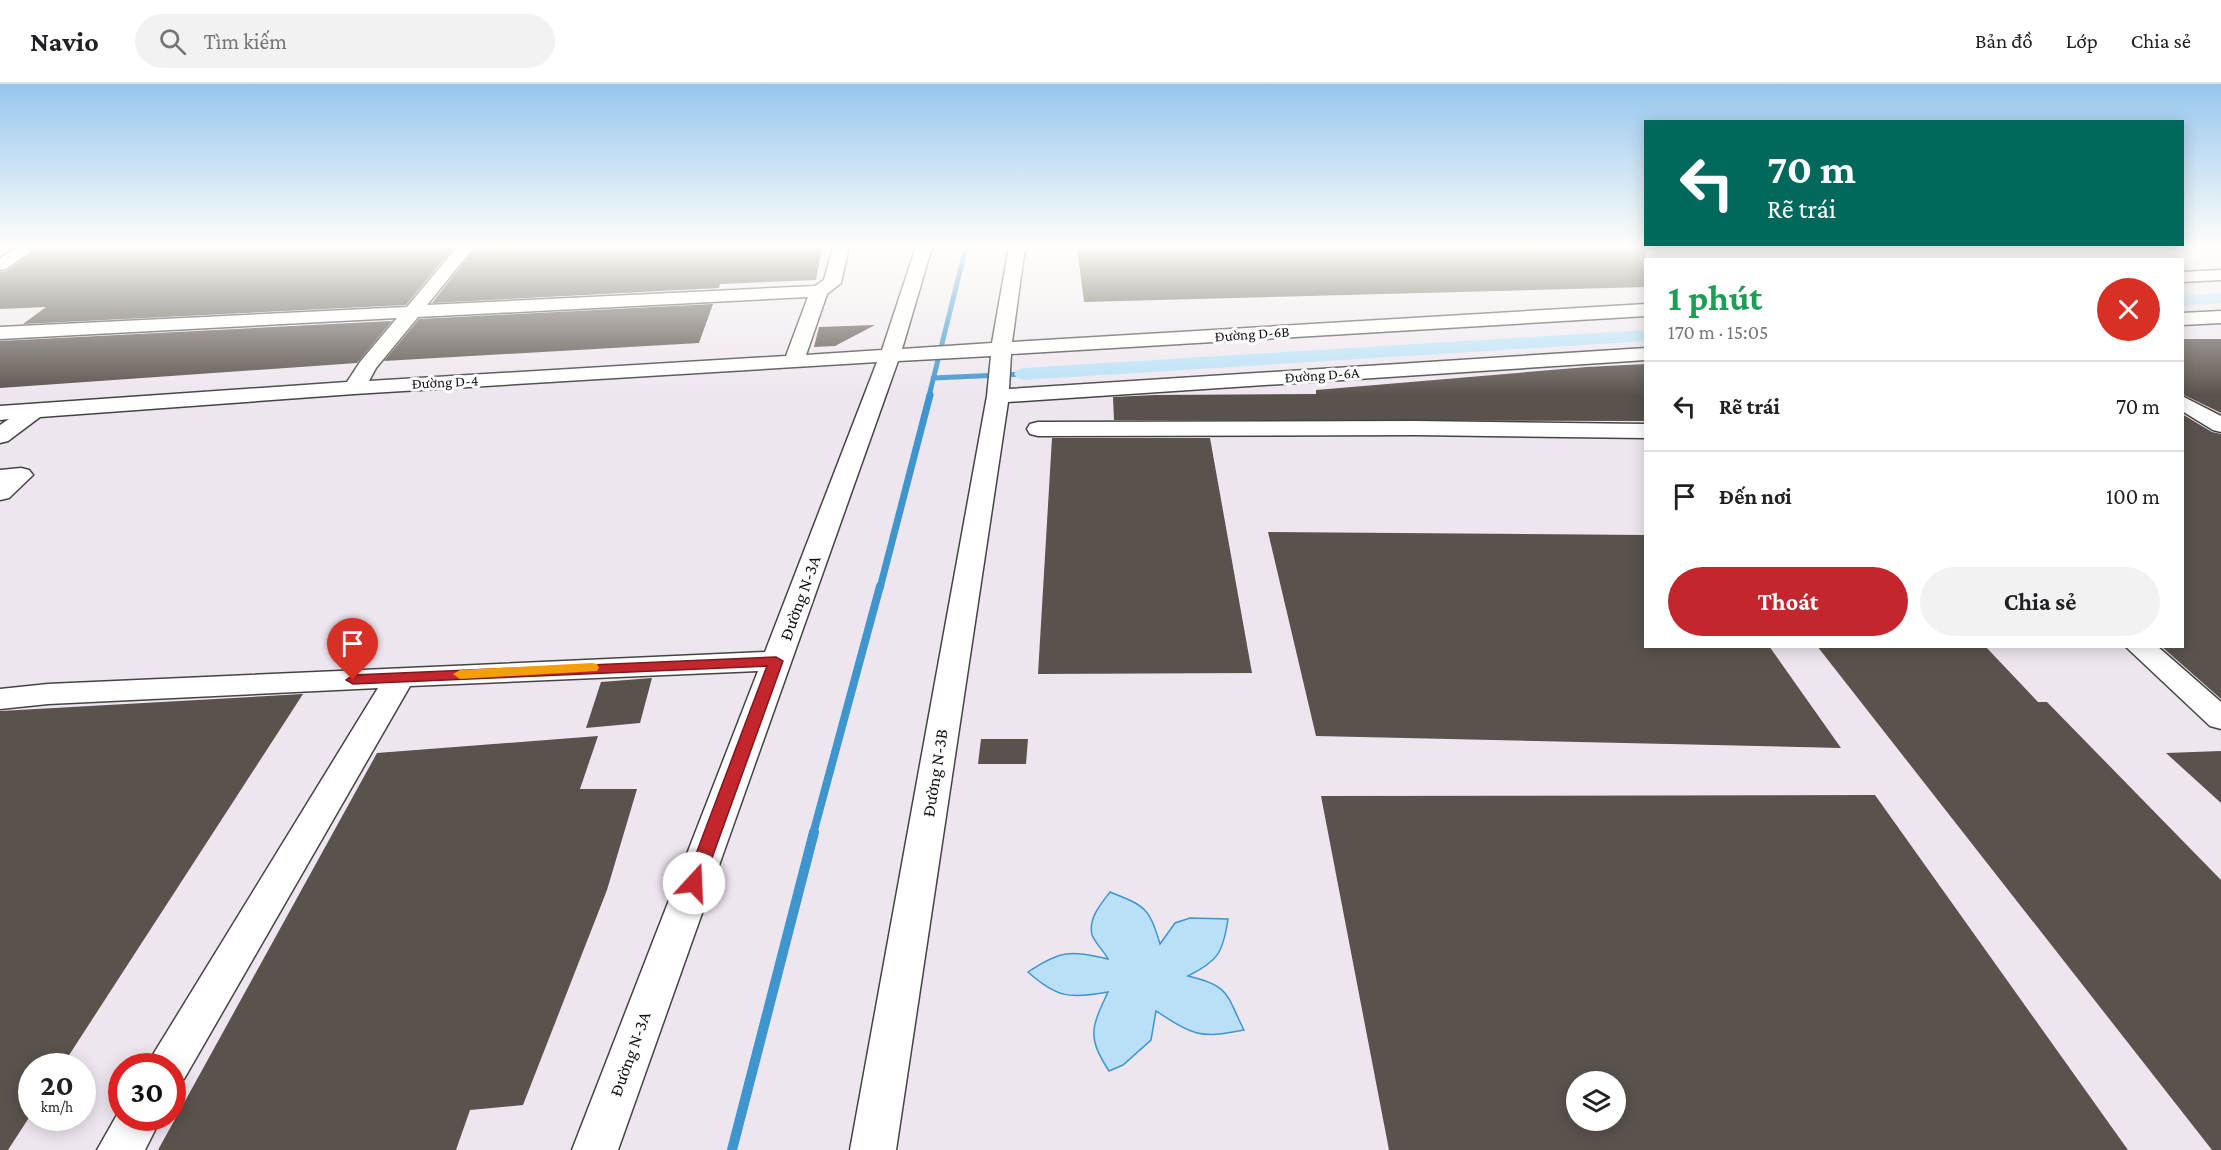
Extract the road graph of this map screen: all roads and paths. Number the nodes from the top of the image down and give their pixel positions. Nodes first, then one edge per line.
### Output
1 (424, 297) edge
2 (702, 297) edge
3 (817, 297) edge
4 (915, 297) edge
5 (1010, 297) edge
6 (1644, 309) edge
7 (412, 311) junction
8 (2221, 316) edge
9 (2184, 319) edge
10 (0, 333) edge
11 (904, 354) junction
12 (1644, 354) edge
13 (794, 361) junction
14 (1000, 375) junction
15 (358, 380) junction
16 (0, 398) edge
17 (2184, 403) edge
18 (34, 411) junction
19 (0, 413) edge
20 (2221, 425) edge
21 (1038, 429) dead end
22 (1644, 431) edge
23 (0, 436) edge
24 (0, 477) edge
25 (0, 493) edge
26 (2141, 648) edge
27 (776, 661) junction
28 (400, 677) junction
29 (0, 699) edge
30 (2221, 719) edge
31 (177, 1053) edge
32 (131, 1131) edge
33 (120, 1150) edge
34 (595, 1150) edge
35 (873, 1150) edge

1 - 7 street
2 - 7 street
3 - 13 street
4 - 11 street, Đường N-3A
5 - 14 street, Đường N-3B
6 - 14 street, Đường D-6B
7 - 10 street
7 - 15 street
8 - 9 street
11 - 13 street, Đường D-4
11 - 14 street, Đường D-4
11 - 27 street, Đường N-3A
12 - 14 street, Đường D-6A
13 - 15 street, Đường D-4
14 - 35 street, Đường N-3B
15 - 16 street
15 - 18 street, Đường D-4
17 - 20 street
18 - 19 street, Đường D-4
18 - 23 street
21 - 22 street
24 - 25 street
26 - 30 street
27 - 28 street
27 - 34 street, Đường N-3A
28 - 29 street
28 - 31 street
32 - 33 street

